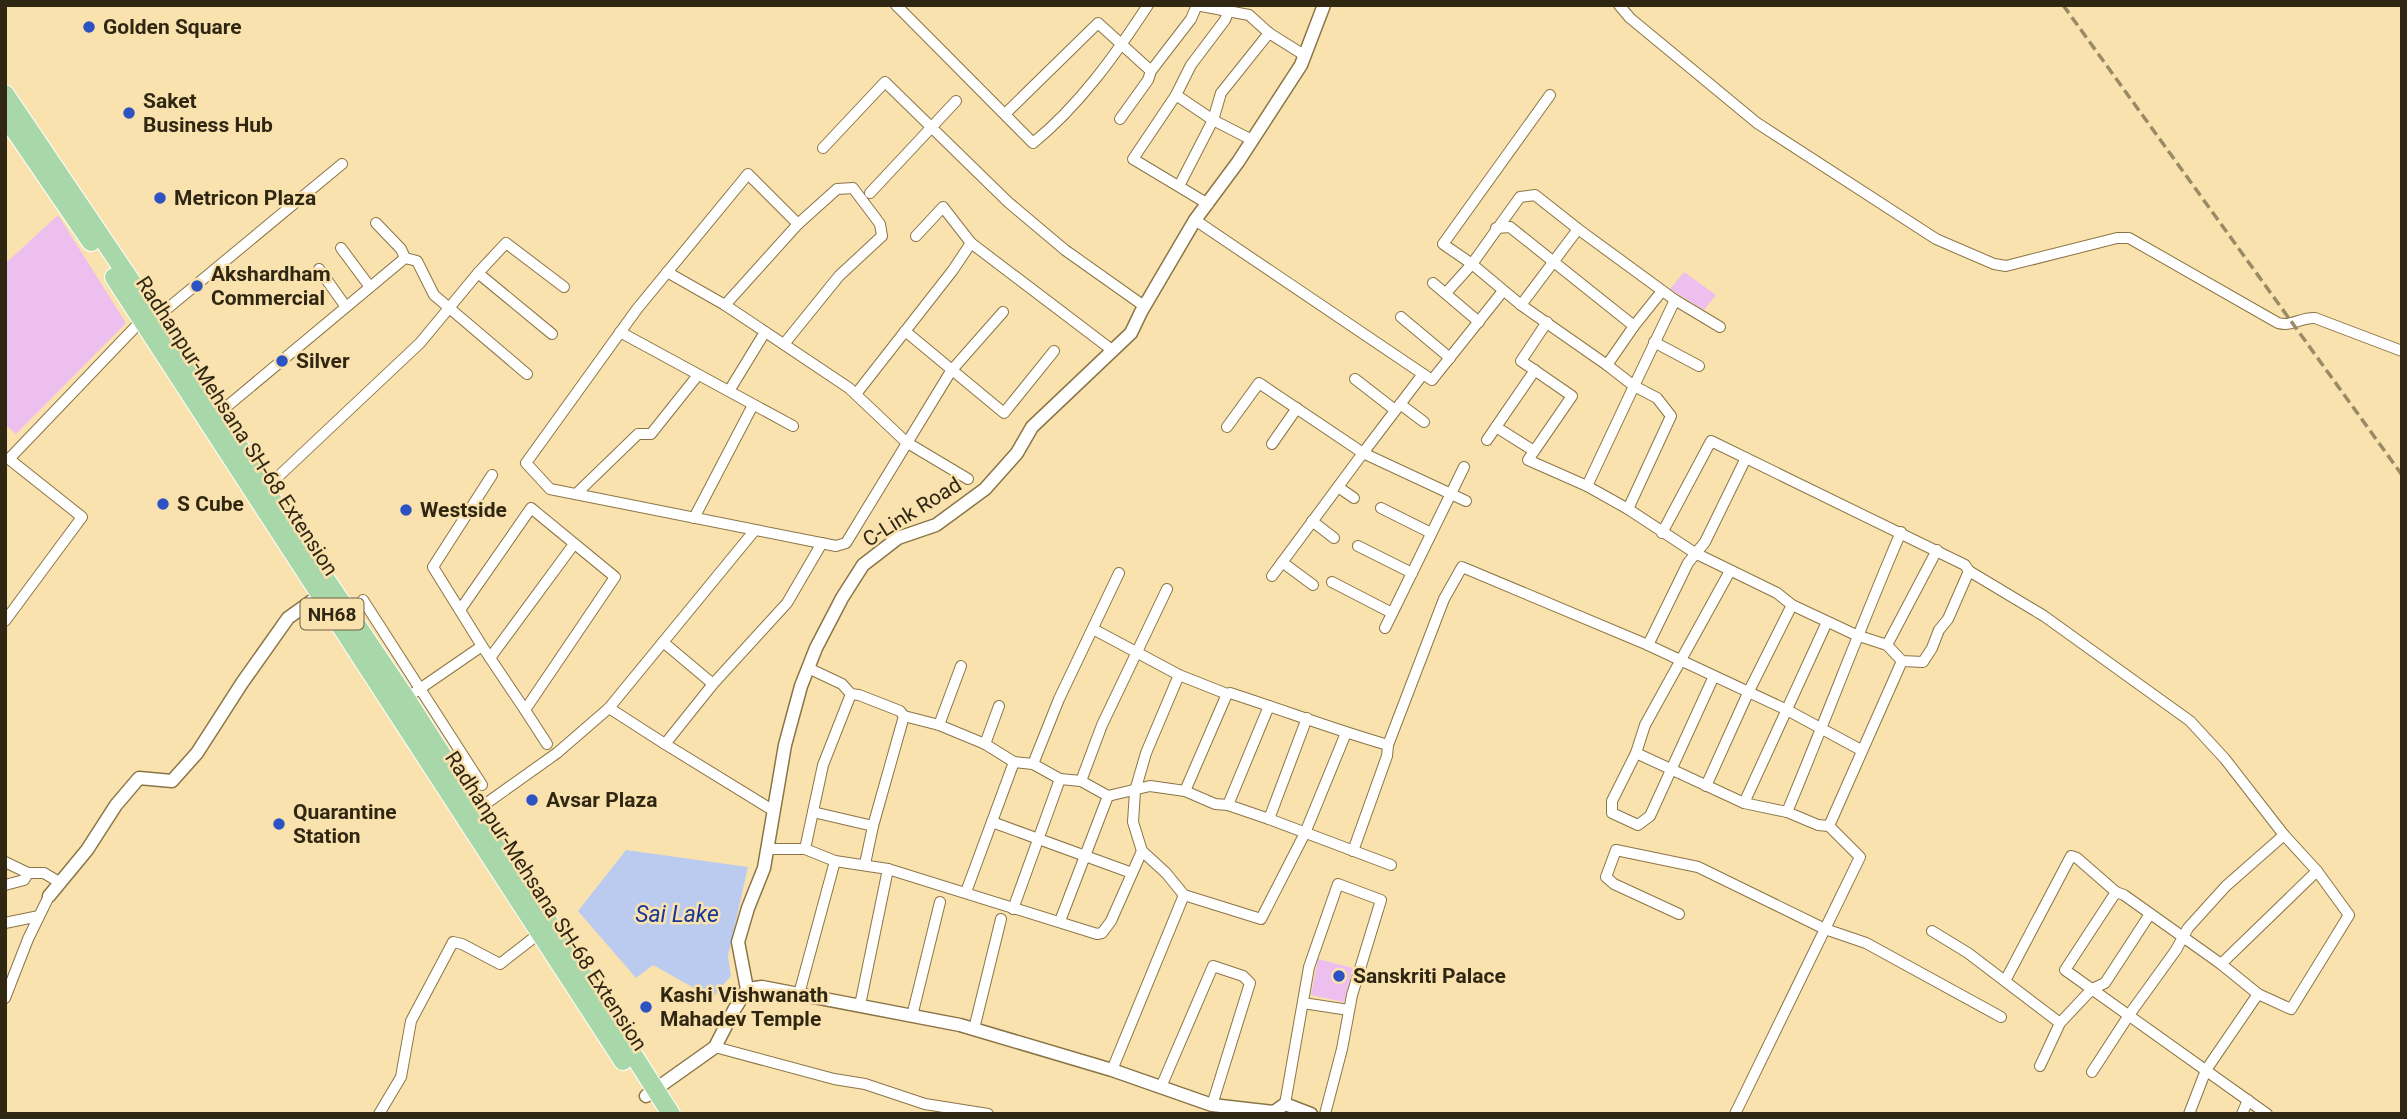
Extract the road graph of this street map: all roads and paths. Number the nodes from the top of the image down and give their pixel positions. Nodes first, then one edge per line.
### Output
1 (896, 5) edge
2 (1148, 5) edge
3 (1197, 5) edge
4 (1324, 5) edge
5 (1619, 5) edge
6 (1229, 10) junction
7 (1269, 33) junction
8 (1121, 45) junction
9 (1304, 55) junction
10 (1151, 71) junction
11 (5, 94) edge
12 (1176, 95) junction
13 (1550, 95) dead end
14 (956, 101) dead end
15 (1005, 114) junction
16 (5, 117) edge
17 (1120, 119) dead end
18 (1213, 120) junction
19 (931, 127) junction
20 (1252, 140) junction
21 (823, 148) dead end
22 (342, 164) dead end
23 (1179, 186) junction
24 (870, 193) dead end
25 (1208, 204) junction
26 (1195, 220) junction
27 (376, 223) dead end
28 (798, 224) junction
29 (1496, 228) junction
30 (1578, 229) junction
31 (916, 236) dead end
32 (971, 243) junction
33 (341, 248) dead end
34 (405, 258) junction
35 (1554, 263) junction
36 (1472, 264) junction
37 (319, 269) dead end
38 (667, 272) junction
39 (478, 273) junction
40 (1433, 283) dead end
41 (370, 287) junction
42 (564, 287) dead end
43 (1503, 290) junction
44 (1662, 291) junction
45 (1446, 293) junction
46 (1675, 300) junction
47 (1521, 304) junction
48 (725, 305) junction
49 (1144, 306) junction
50 (346, 307) junction
51 (449, 309) junction
52 (1003, 312) dead end
53 (1401, 317) dead end
54 (149, 319) junction
55 (1479, 321) junction
56 (1547, 322) junction
57 (1634, 326) junction
58 (1720, 327) dead end
59 (905, 331) junction
60 (620, 332) junction
61 (765, 332) junction
62 (552, 334) dead end
63 (1654, 342) junction
64 (783, 344) junction
65 (1112, 350) junction
66 (1054, 351) dead end
67 (2402, 351) edge
68 (1450, 358) junction
69 (1606, 365) junction
70 (1699, 366) dead end
71 (1535, 370) junction
72 (951, 371) junction
73 (527, 374) dead end
74 (1423, 374) junction
75 (698, 375) junction
76 (1355, 379) dead end
77 (1634, 386) junction
78 (729, 391) junction
79 (856, 394) junction
80 (753, 405) junction
81 (1398, 407) junction
82 (1297, 408) junction
83 (219, 413) junction
84 (1424, 422) dead end
85 (793, 426) dead end
86 (1227, 427) dead end
87 (1496, 427) junction
88 (1487, 440) dead end
89 (906, 442) junction
90 (1272, 444) dead end
91 (1534, 451) junction
92 (1363, 453) junction
93 (1746, 458) junction
94 (6, 461) edge
95 (1464, 467) dead end
96 (492, 475) dead end
97 (968, 479) dead end
98 (1587, 486) junction
99 (1338, 487) junction
100 (265, 489) junction
101 (576, 494) junction
102 (1450, 494) junction
103 (1354, 498) dead end
104 (1466, 501) dead end
105 (1381, 508) dead end
106 (1628, 509) junction
107 (694, 518) junction
108 (1312, 521) junction
109 (755, 530) junction
110 (1900, 532) junction
111 (1431, 533) junction
112 (1662, 533) junction
113 (1334, 538) dead end
114 (821, 543) junction
115 (574, 544) junction
116 (1358, 546) dead end
117 (1937, 550) junction
118 (1695, 553) junction
119 (1282, 562) junction
120 (1730, 571) junction
121 (1969, 571) junction
122 (1119, 573) dead end
123 (1412, 573) junction
124 (1272, 576) dead end
125 (1332, 582) dead end
126 (1313, 585) dead end
127 (1167, 589) dead end
128 (320, 595) junction
129 (363, 600) dead end
130 (1792, 605) junction
131 (460, 610) junction
132 (1392, 613) junction
133 (5, 621) edge
134 (1827, 622) junction
135 (1385, 628) dead end
136 (1093, 629) junction
137 (1856, 635) junction
138 (663, 642) junction
139 (1648, 645) junction
140 (1887, 645) junction
141 (482, 646) junction
142 (1137, 652) junction
143 (490, 658) junction
144 (1902, 660) junction
145 (1680, 661) junction
146 (961, 666) dead end
147 (808, 668) junction
148 (1179, 675) junction
149 (1714, 676) junction
150 (713, 684) junction
151 (1748, 693) junction
152 (851, 694) junction
153 (1227, 694) junction
154 (406, 698) junction
155 (999, 706) dead end
156 (1269, 706) junction
157 (609, 708) junction
158 (525, 710) junction
159 (1787, 710) junction
160 (904, 716) junction
161 (1307, 718) junction
162 (939, 725) junction
163 (1821, 729) junction
164 (1346, 733) junction
165 (547, 744) dead end
166 (666, 744) junction
167 (985, 744) junction
168 (1388, 745) junction
169 (1861, 750) junction
170 (1636, 753) junction
171 (1014, 762) junction
172 (1033, 764) junction
173 (1670, 770) junction
174 (1060, 779) junction
175 (1081, 781) junction
176 (482, 785) dead end
177 (1706, 786) junction
178 (1135, 791) junction
179 (1185, 791) junction
180 (1108, 796) junction
181 (1744, 803) junction
182 (1228, 805) junction
183 (477, 810) junction
184 (774, 811) junction
185 (813, 812) junction
186 (1787, 812) junction
187 (1269, 818) junction
188 (992, 822) junction
189 (873, 826) junction
190 (1829, 826) junction
191 (1305, 833) junction
192 (2284, 835) junction
193 (1038, 840) junction
194 (767, 849) junction
195 (805, 849) junction
196 (1142, 850) junction
197 (1353, 851) junction
198 (1084, 857) junction
199 (835, 861) junction
200 (5, 862) edge
201 (865, 864) junction
202 (1391, 865) dead end
203 (888, 869) junction
204 (2317, 871) junction
205 (28, 873) junction
206 (1132, 873) junction
207 (59, 882) junction
208 (5, 885) edge
209 (967, 892) junction
210 (2116, 892) junction
211 (1184, 895) junction
212 (49, 896) joint
213 (940, 902) dead end
214 (1013, 909) junction
215 (1679, 914) dead end
216 (2150, 914) junction
217 (39, 916) junction
218 (1001, 919) dead end
219 (1060, 921) junction
220 (5, 923) edge
221 (546, 929) junction
222 (1825, 929) junction
223 (1932, 931) dead end
224 (2182, 938) junction
225 (2221, 964) junction
226 (2005, 981) junction
227 (747, 989) junction
228 (2092, 989) junction
229 (799, 994) junction
230 (2258, 994) junction
231 (5, 997) edge
232 (1303, 1003) junction
233 (860, 1005) junction
234 (1349, 1010) junction
235 (912, 1016) junction
236 (2129, 1016) junction
237 (2001, 1017) dead end
238 (2060, 1023) junction
239 (974, 1029) junction
240 (715, 1047) junction
241 (2039, 1066) dead end
242 (1112, 1070) junction
243 (2206, 1070) junction
244 (2092, 1072) dead end
245 (1161, 1087) junction
246 (651, 1093) junction
247 (2248, 1100) junction
248 (1285, 1104) junction
249 (1212, 1105) junction
250 (924, 1109) edge
251 (379, 1114) edge
252 (657, 1114) edge
253 (671, 1114) edge
254 (988, 1114) edge
255 (1311, 1114) edge
256 (1325, 1114) edge
257 (1735, 1114) edge
258 (2189, 1114) edge
259 (2242, 1114) edge
260 (2267, 1114) edge

1 - 15 street
2 - 8 street
3 - 6 street
3 - 10 street
4 - 9 street, C-Link Road
5 - 67 street
6 - 7 street
6 - 12 street
7 - 9 street
7 - 18 street
8 - 10 street
8 - 15 street
8 - 15 street
9 - 20 street, C-Link Road
10 - 17 street
11 - 54 highway, NH68
12 - 18 street
12 - 23 street
13 - 36 street
14 - 19 street
16 - 54 highway, Radhanpur-Mehsana SH-68 Extension / NH68
18 - 20 street
18 - 23 street
19 - 21 street
19 - 24 street
19 - 49 street
20 - 25 street, C-Link Road
22 - 54 street
23 - 25 street
25 - 26 street, C-Link Road
26 - 49 street, C-Link Road
26 - 74 street
27 - 34 street
28 - 38 street
28 - 48 street
28 - 64 street
29 - 30 street
29 - 35 street
29 - 36 street
30 - 35 street
30 - 44 street
31 - 32 street
32 - 59 street
32 - 65 street
33 - 41 street
34 - 41 street
34 - 51 street
35 - 47 street
35 - 57 street
36 - 43 street
36 - 45 street
37 - 50 street
38 - 48 street
38 - 60 street
39 - 42 street
39 - 51 street
39 - 62 street
40 - 45 street
41 - 50 street
43 - 47 street
43 - 55 street
44 - 46 street
44 - 57 street
45 - 55 street
46 - 58 street
46 - 63 street
47 - 56 street
48 - 61 street
49 - 65 street, C-Link Road
50 - 83 street
51 - 73 street
51 - 100 street
52 - 72 street
53 - 68 street
54 - 83 highway, NH68
54 - 94 street
54 - 128 highway, Radhanpur-Mehsana SH-68 Extension / NH68
55 - 68 street
56 - 69 street
56 - 71 street
57 - 69 street
59 - 72 street
59 - 79 street
60 - 75 street
60 - 101 street
61 - 64 street
61 - 78 street
63 - 70 street
63 - 77 street
64 - 79 street
65 - 147 street, C-Link Road
66 - 72 street
68 - 74 street
69 - 77 street
71 - 87 street
71 - 91 street
72 - 89 street
74 - 81 street
75 - 78 street
75 - 101 street
76 - 81 street
77 - 98 street
77 - 106 street
78 - 80 street
79 - 89 street
80 - 85 street
80 - 107 street
81 - 84 street
81 - 92 street
82 - 86 street
82 - 90 street
82 - 92 street
83 - 100 highway, NH68
87 - 88 street
87 - 91 street
89 - 97 street
89 - 114 street
91 - 98 street
92 - 99 street
92 - 102 street
93 - 110 street
93 - 112 street
93 - 118 street
94 - 133 street
95 - 102 street
96 - 131 street
98 - 106 street
99 - 103 street
99 - 108 street
100 - 154 highway, NH68
101 - 107 street
102 - 104 street
102 - 111 street
105 - 111 street
106 - 112 street
107 - 109 street
108 - 113 street
108 - 119 street
109 - 114 street
109 - 138 street
110 - 117 street
110 - 137 street
111 - 123 street
112 - 118 street
114 - 150 street
115 - 131 street
115 - 143 street
115 - 158 street
116 - 123 street
117 - 121 street
117 - 140 street
118 - 120 street
118 - 139 street
119 - 124 street
119 - 126 street
120 - 130 street
120 - 145 street
121 - 144 street
121 - 192 street
122 - 136 street
123 - 132 street
125 - 132 street
127 - 142 street
128 - 154 highway, Radhanpur-Mehsana SH-68 Extension / NH68
128 - 207 street
129 - 154 street
130 - 134 street
130 - 151 street
131 - 141 street
132 - 135 street
134 - 137 street
134 - 159 street
136 - 142 street
136 - 172 street
137 - 140 street
137 - 163 street
138 - 150 street
138 - 157 street
139 - 145 street
139 - 168 street
140 - 144 street
141 - 143 street
141 - 154 street
142 - 148 street
142 - 175 street
143 - 158 street
144 - 169 street
145 - 149 street
145 - 170 street
146 - 162 street
147 - 152 street
147 - 184 street, C-Link Road
148 - 153 street
148 - 178 street
149 - 151 street
149 - 173 street
150 - 166 street
151 - 159 street
151 - 177 street
152 - 160 street
152 - 185 street
153 - 156 street
153 - 179 street
154 - 176 street
154 - 183 highway, NH68
154 - 221 highway, Radhanpur-Mehsana SH-68 Extension / NH68
155 - 167 street
156 - 161 street
156 - 182 street
157 - 166 street
157 - 183 street
158 - 165 street
159 - 163 street
159 - 181 street
160 - 162 street
160 - 189 street
161 - 164 street
161 - 187 street
162 - 167 street
163 - 169 street
163 - 186 street
164 - 168 street
164 - 191 street
166 - 184 street
167 - 171 street
168 - 197 street
169 - 190 street
170 - 173 street
170 - 173 street
171 - 172 street
171 - 188 street
172 - 174 street
173 - 177 street
174 - 175 street
174 - 193 street
175 - 180 street
177 - 181 street
178 - 179 street
178 - 180 street
178 - 196 street
179 - 182 street
180 - 198 street
181 - 186 street
182 - 187 street
183 - 221 highway, NH68
184 - 194 street, C-Link Road
185 - 189 street
185 - 195 street
186 - 190 street
187 - 191 street
188 - 193 street
188 - 209 street
189 - 201 street
190 - 222 street
191 - 197 street
191 - 211 street
192 - 204 street
192 - 224 street
193 - 198 street
193 - 214 street
194 - 195 street
194 - 227 street, C-Link Road
195 - 199 street
196 - 206 street
196 - 211 street
197 - 202 street
198 - 206 street
198 - 219 street
199 - 201 street
199 - 229 street
200 - 205 street
201 - 203 street
203 - 209 street
203 - 233 street
204 - 225 street
204 - 230 street
205 - 207 street
205 - 208 street
206 - 219 street
207 - 212 street
209 - 214 street
210 - 216 street
210 - 226 street
210 - 228 street
211 - 242 street
212 - 217 street
213 - 235 street
214 - 219 street
215 - 222 street
216 - 224 street
216 - 228 street
217 - 220 street
217 - 231 street
218 - 239 street
221 - 246 highway, Radhanpur-Mehsana SH-68 Extension / NH68
221 - 251 street
222 - 237 street
222 - 257 street
223 - 226 street
224 - 225 street
224 - 236 street
225 - 230 street
226 - 238 street
227 - 229 street
227 - 240 street
228 - 236 street
228 - 238 street
229 - 233 street
230 - 243 street
232 - 234 street
232 - 234 street
232 - 248 street
233 - 235 street
234 - 256 street
235 - 239 street
236 - 243 street
236 - 244 street
238 - 241 street
239 - 242 street
240 - 246 street
240 - 250 street
242 - 245 street
243 - 247 street
243 - 258 street
245 - 249 street
245 - 249 street
246 - 252 highway, Radhanpur-Mehsana SH-68 Extension / NH68
246 - 253 highway, NH68
247 - 259 street
247 - 260 street
248 - 249 street
248 - 255 street
250 - 254 street

